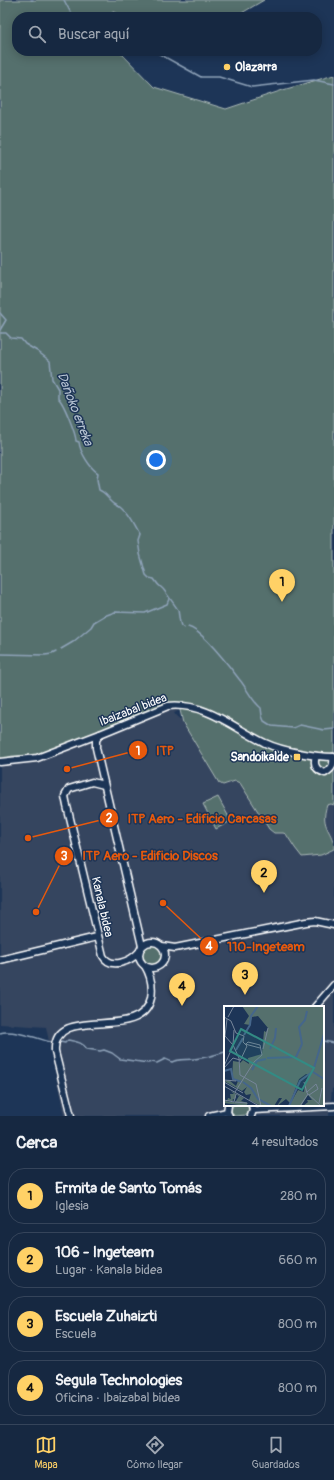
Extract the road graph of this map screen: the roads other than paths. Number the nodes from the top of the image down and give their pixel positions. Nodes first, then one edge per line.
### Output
1 (100, 734) junction
2 (316, 756) junction
3 (334, 757) edge
4 (0, 762) edge
5 (102, 775) junction
6 (92, 782) junction
7 (104, 785) junction
8 (334, 925) edge
9 (97, 937) junction
10 (162, 946) junction
11 (141, 949) junction
12 (0, 960) edge
13 (125, 961) junction
14 (144, 964) junction
15 (158, 966) junction
16 (152, 984) junction
17 (334, 985) edge
18 (317, 1006) edge
19 (334, 1106) edge
20 (252, 1110) edge
21 (228, 1111) edge
22 (71, 1116) edge
23 (209, 1116) edge

1 - 2 street, Ibaizabal bidea
1 - 4 street
1 - 5 street, Ibaizabal bidea
2 - 3 street, Ibaizabal bidea
2 - 3 street
5 - 6 street
5 - 7 street, Ibaizabal bidea
6 - 7 street
6 - 9 street, Kanala bidea
7 - 11 street, Ibaizabal bidea
8 - 10 street
9 - 12 street
9 - 13 street, Kanala bidea
10 - 11 street
10 - 15 street
11 - 13 street
11 - 14 street
13 - 14 street, Kanala bidea
14 - 15 street
14 - 16 street
15 - 16 street
16 - 22 street
17 - 18 street
19 - 20 street
21 - 23 street

